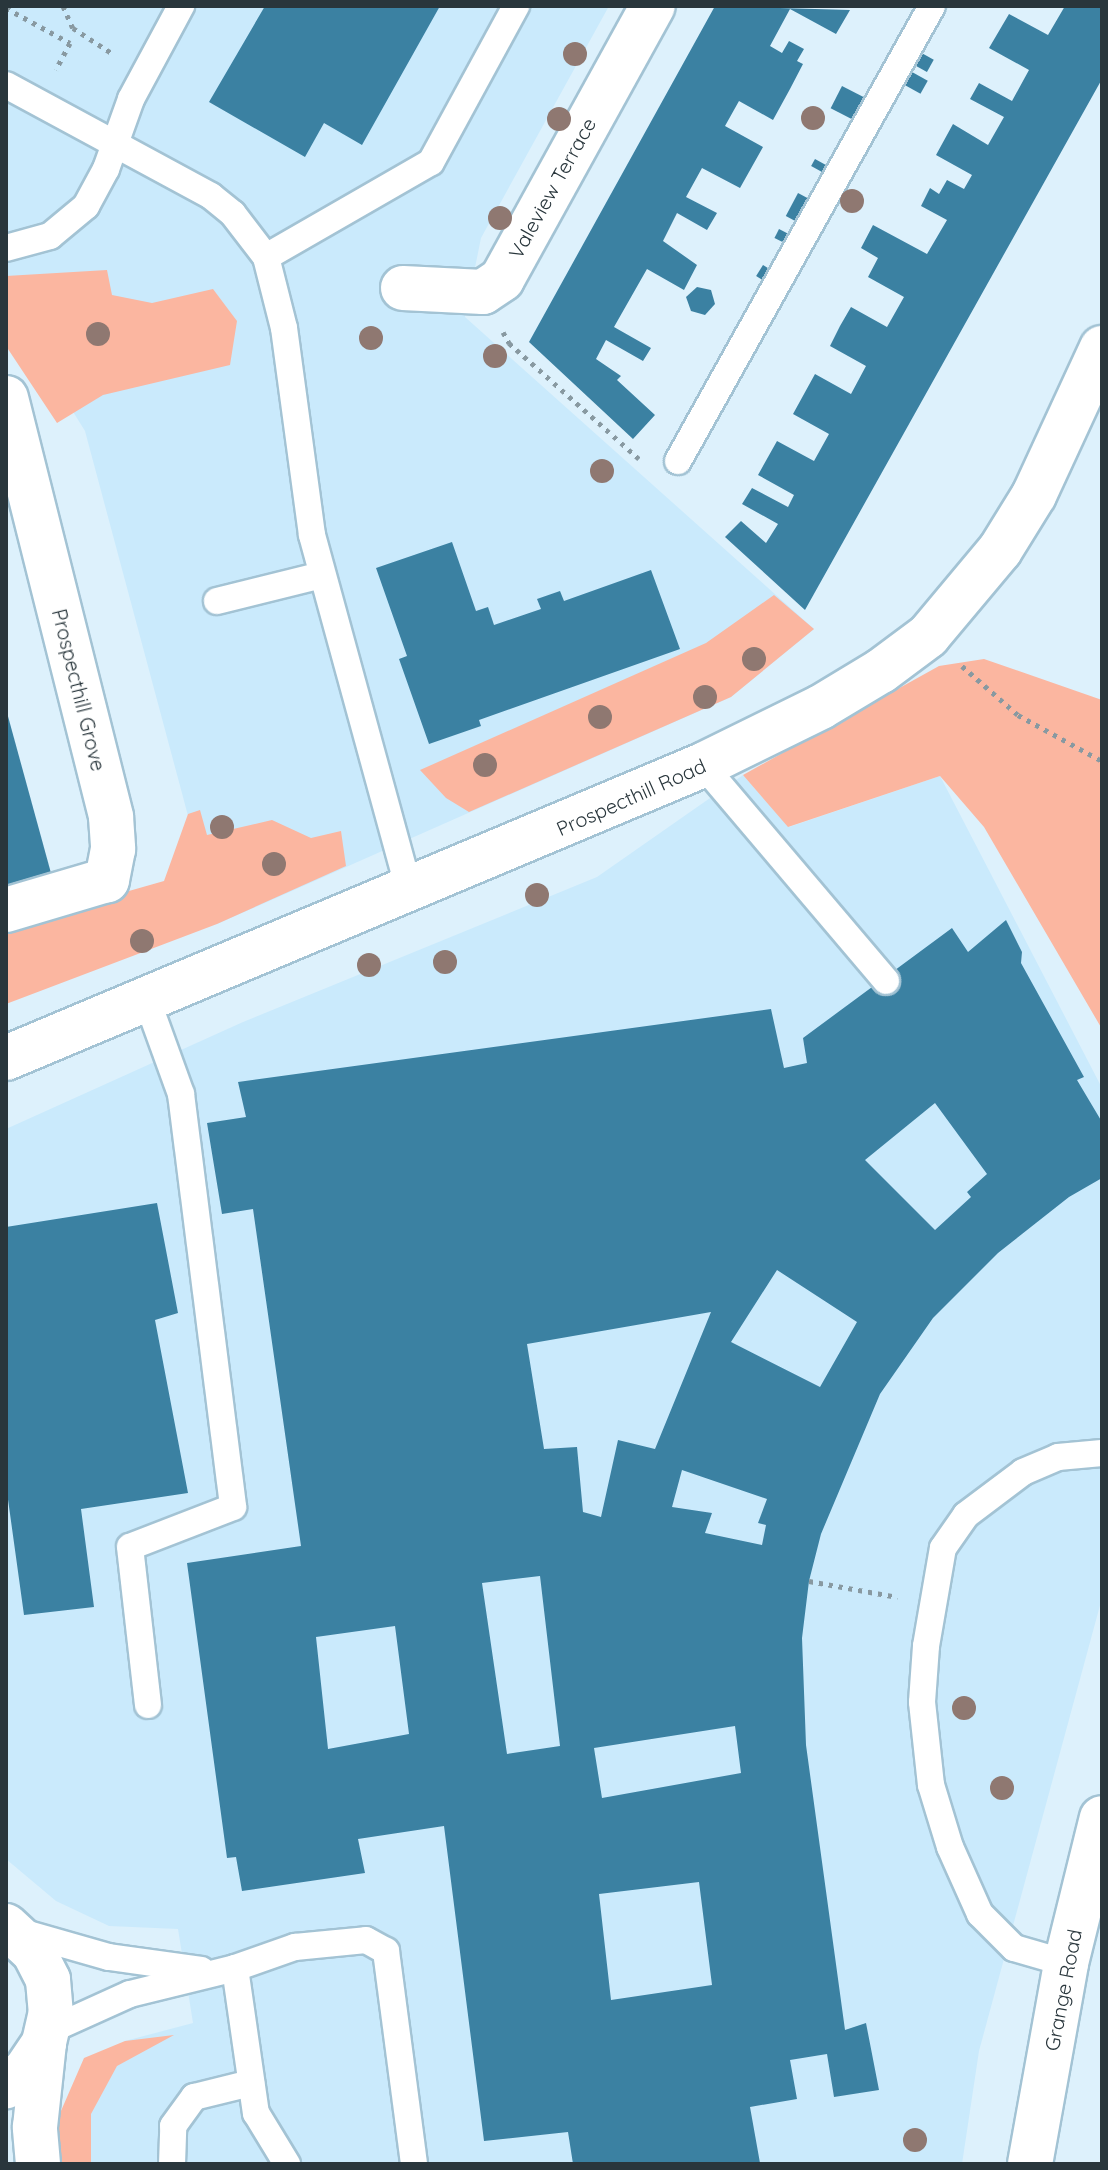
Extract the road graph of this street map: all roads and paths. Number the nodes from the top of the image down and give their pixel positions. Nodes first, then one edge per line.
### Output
1 (63, 6) edge
2 (181, 6) edge
3 (516, 6) edge
4 (653, 6) edge
5 (932, 6) edge
6 (6, 8) edge
7 (110, 70) dead end
8 (63, 78) dead end
9 (6, 85) edge
10 (115, 144) junction
11 (6, 248) edge
12 (266, 257) junction
13 (403, 288) dead end
14 (483, 292) junction
15 (1102, 348) edge
16 (6, 398) edge
17 (678, 461) joint
18 (322, 575) junction
19 (217, 601) dead end
20 (928, 636) junction
21 (1102, 761) edge
22 (703, 765) junction
23 (410, 893) junction
24 (6, 910) edge
25 (886, 981) dead end
26 (147, 1000) junction
27 (6, 1058) edge
28 (1102, 1453) edge
29 (809, 1581) dead end
30 (930, 1603) junction
31 (148, 1705) dead end
32 (1102, 1818) edge
33 (9, 1927) edge
34 (1066, 1963) junction
35 (224, 1970) junction
36 (46, 2037) junction
37 (251, 2083) junction
38 (6, 2086) edge
39 (38, 2164) edge
40 (172, 2164) edge
41 (287, 2164) edge
42 (414, 2164) edge
43 (1030, 2164) edge

1 - 7 path
2 - 10 lane
3 - 12 lane
4 - 14 street, Valeview Terrace
5 - 17 lane
6 - 8 path
9 - 10 lane
10 - 11 lane
10 - 12 lane
12 - 18 lane
13 - 14 street
14 - 17 path
15 - 20 street, Prospecthill Road
16 - 24 street, Prospecthill Grove
18 - 19 lane
18 - 23 lane
20 - 21 path
20 - 22 street, Prospecthill Road
22 - 23 street, Prospecthill Road
22 - 25 lane
23 - 26 street, Prospecthill Road
26 - 27 street, Prospecthill Road
26 - 31 lane
28 - 30 lane
29 - 30 path
30 - 34 lane
32 - 34 street, Grange Road
33 - 35 lane
33 - 36 street
34 - 43 street, Grange Road
35 - 36 lane
35 - 37 lane
35 - 42 lane
36 - 38 street
36 - 39 street
37 - 40 lane
37 - 41 lane

